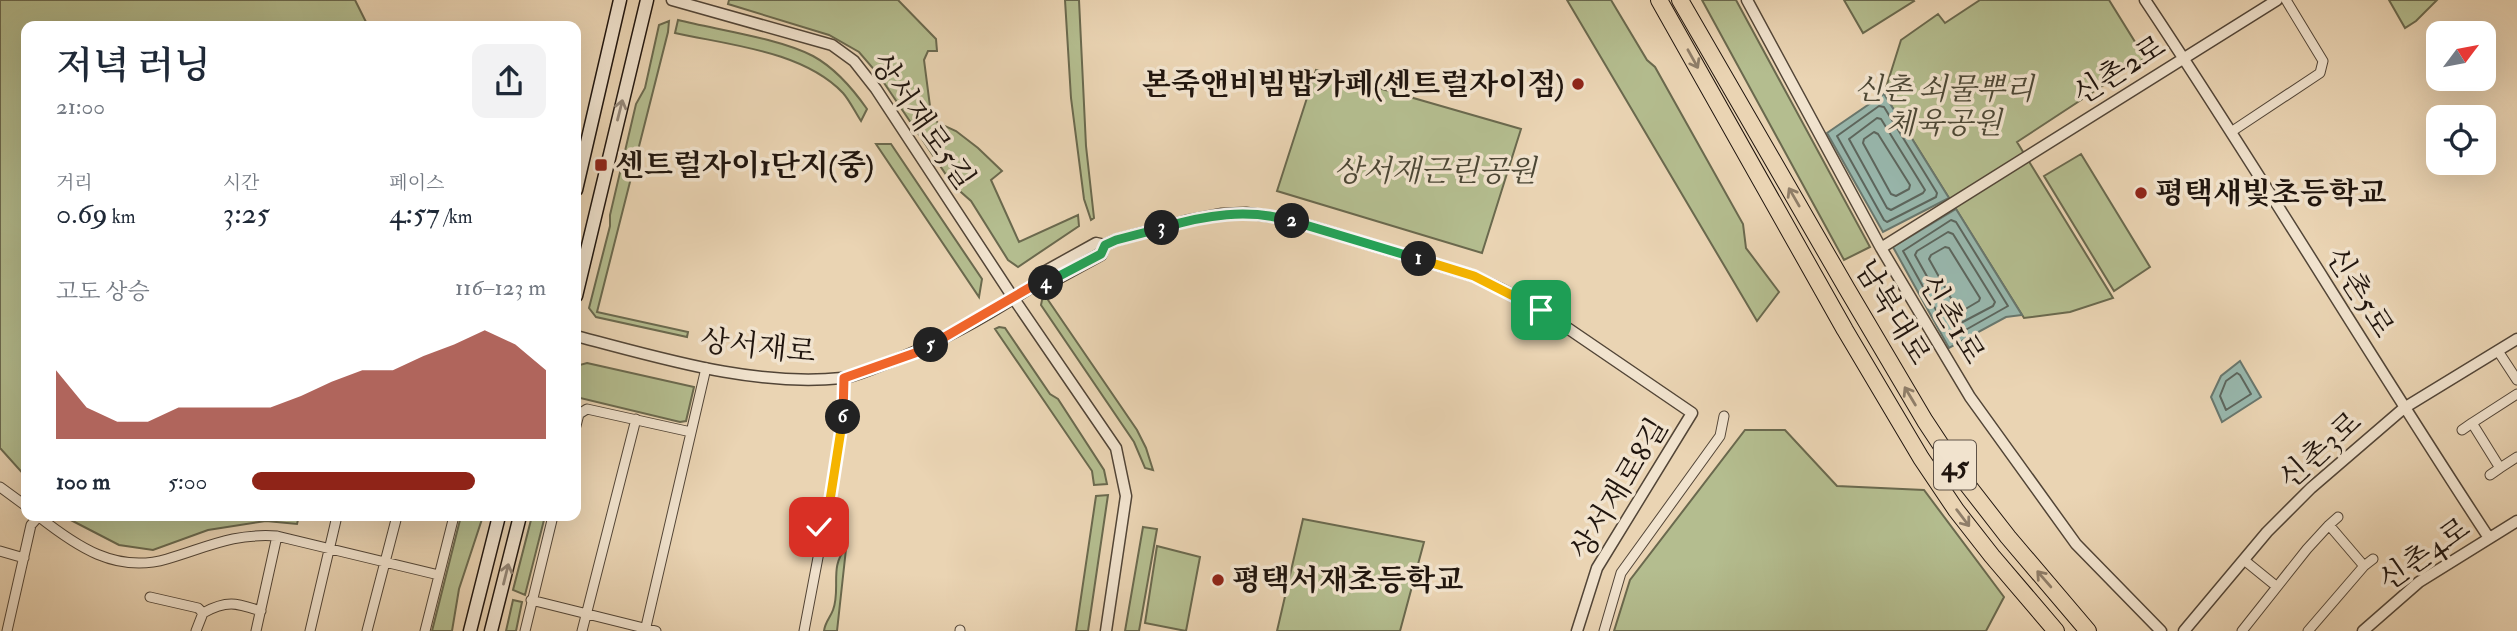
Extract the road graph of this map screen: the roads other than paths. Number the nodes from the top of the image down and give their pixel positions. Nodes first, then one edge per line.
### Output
1 (620, 0) edge
2 (647, 0) edge
3 (672, 0) edge
4 (1659, 0) edge
5 (1680, 0) edge
6 (1747, 0) edge
7 (2145, 0) edge
8 (2277, 0) edge
9 (2286, 0) edge
10 (2184, 58) junction
11 (2231, 132) junction
12 (581, 168) edge
13 (1881, 248) junction
14 (581, 275) edge
15 (1014, 299) junction
16 (581, 337) edge
17 (2517, 339) edge
18 (2498, 351) junction
19 (706, 368) junction
20 (844, 378) junction
21 (2517, 380) edge
22 (2517, 394) edge
23 (2404, 408) junction
24 (581, 413) edge
25 (1692, 413) joint
26 (1724, 416) dead end
27 (636, 419) junction
28 (2472, 423) junction
29 (2462, 430) dead end
30 (691, 432) junction
31 (2517, 457) edge
32 (2500, 468) junction
33 (2490, 475) dead end
34 (0, 486) edge
35 (21, 502) edge
36 (2338, 517) dead end
37 (35, 521) edge
38 (46, 521) edge
39 (336, 521) edge
40 (396, 521) edge
41 (453, 521) edge
42 (498, 521) edge
43 (519, 521) edge
44 (552, 521) edge
45 (2517, 521) edge
46 (2329, 525) junction
47 (826, 526) junction
48 (277, 536) junction
49 (2489, 538) junction
50 (820, 547) junction
51 (329, 549) junction
52 (0, 551) edge
53 (24, 558) junction
54 (2374, 559) dead end
55 (2244, 560) junction
56 (385, 562) junction
57 (2364, 566) junction
58 (439, 575) junction
59 (2276, 586) junction
60 (150, 597) dead end
61 (531, 600) junction
62 (0, 604) edge
63 (12, 607) junction
64 (261, 611) junction
65 (203, 613) junction
66 (586, 614) junction
67 (649, 630) edge
68 (7, 631) edge
69 (196, 631) edge
70 (256, 631) edge
71 (310, 631) edge
72 (367, 631) edge
73 (425, 631) edge
74 (470, 631) edge
75 (491, 631) edge
76 (525, 631) edge
77 (582, 631) edge
78 (804, 631) edge
79 (1106, 631) edge
80 (1577, 631) edge
81 (1604, 631) edge
82 (2056, 631) edge
83 (2088, 631) edge
84 (2161, 631) edge
85 (2185, 631) edge
86 (2242, 631) edge
87 (2308, 631) edge
88 (2363, 631) edge

1 - 12 main road
14 -> 2 main road
3 - 15 street, 상서재로5길
4 -> 82 highway, 남북대로 / 45
83 -> 5 highway, 남북대로 / 45
6 - 13 street, 신촌1로
7 - 10 street, 신촌5로
8 - 10 street, 신촌2로
9 - 11 street
10 - 11 street, 신촌5로
10 - 13 street, 신촌2로
11 - 23 street, 신촌5로
13 - 84 street, 신촌1로
15 - 20 street, 상서재로
15 - 25 street, 상서재로
15 - 79 street, 상서재로5길
16 - 19 street, 상서재로
17 - 18 street, 신촌3로
18 - 21 street
18 - 23 street, 신촌3로
19 - 20 street, 상서재로
19 - 30 street
20 - 47 street
22 - 28 street
23 - 49 street, 신촌5로
23 - 55 street, 신촌3로
24 - 27 street
25 - 80 street, 상서재로8길
26 - 81 street
27 - 30 street
27 - 66 street
28 - 29 street
28 - 32 street
30 - 67 street
31 - 32 street
32 - 33 street
34 - 35 street
36 - 46 street
37 - 53 street
38 - 48 street
39 - 51 street
40 - 56 street
41 - 58 street
42 - 74 main road
75 -> 43 main road
44 - 61 street
45 - 49 street, 신촌4로
46 - 57 street
46 - 59 street
47 - 50 street
47 - 50 street
48 - 51 street
48 - 64 street
49 - 88 street, 신촌4로
50 - 78 street
51 - 56 street
51 - 71 street
52 - 53 street
53 - 63 street
54 - 57 street
55 - 59 street
55 - 85 street, 신촌3로
56 - 58 street
56 - 72 street
57 - 87 street
58 - 73 street
59 - 86 street
60 - 65 street
61 - 66 street
61 - 76 street
62 - 63 street
63 - 68 street
64 - 65 street
64 - 70 street
65 - 69 street
66 - 67 street
66 - 77 street

